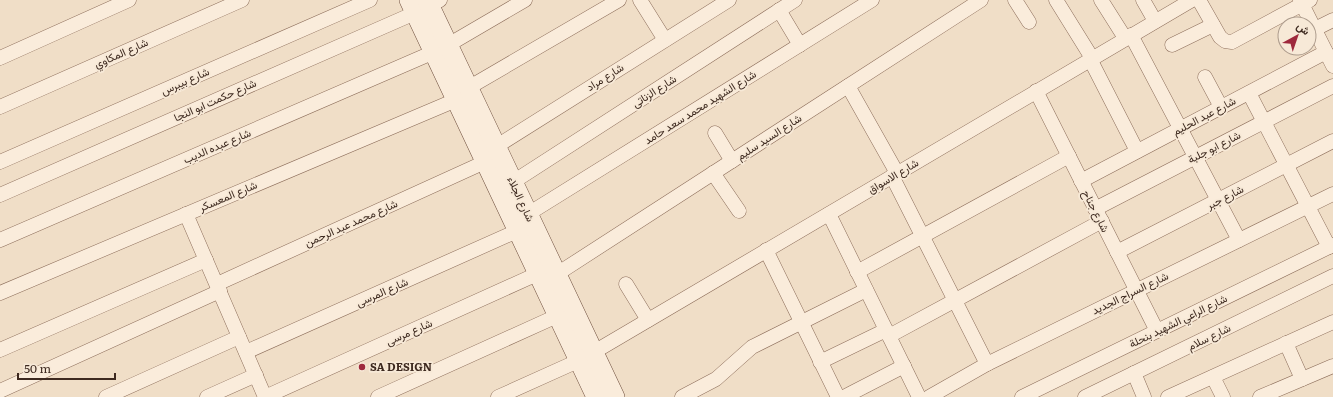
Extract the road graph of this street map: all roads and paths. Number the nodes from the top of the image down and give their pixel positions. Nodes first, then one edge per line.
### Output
1 (129, 0) edge
2 (242, 0) edge
3 (370, 0) edge
4 (525, 0) edge
5 (619, 0) edge
6 (640, 0) edge
7 (729, 0) edge
8 (872, 0) edge
9 (981, 0) edge
10 (1015, 0) edge
11 (1056, 0) edge
12 (1101, 0) edge
13 (1143, 0) edge
14 (1191, 1) edge
15 (1304, 2) edge
16 (424, 4) edge
17 (788, 4) edge
18 (1310, 16) edge
19 (1333, 20) edge
20 (1155, 21) junction
21 (1029, 22) dead end
22 (1213, 25) junction
23 (1317, 28) edge
24 (1317, 33) edge
25 (1128, 37) junction
26 (664, 40) junction
27 (800, 45) junction
28 (1172, 45) dead end
29 (441, 48) junction
30 (1326, 52) junction
31 (0, 58) edge
32 (1091, 59) junction
33 (1333, 66) edge
34 (1205, 77) dead end
35 (848, 86) junction
36 (1333, 86) edge
37 (1036, 91) junction
38 (1249, 93) junction
39 (462, 94) junction
40 (0, 107) edge
41 (1221, 107) junction
42 (1264, 122) junction
43 (1180, 129) junction
44 (715, 133) dead end
45 (1333, 141) edge
46 (1138, 151) junction
47 (488, 155) junction
48 (1069, 156) junction
49 (1195, 157) junction
50 (732, 161) junction
51 (0, 162) edge
52 (1286, 165) junction
53 (713, 173) junction
54 (895, 175) junction
55 (1081, 181) junction
56 (513, 182) junction
57 (1333, 194) edge
58 (0, 195) edge
59 (1218, 200) junction
60 (1308, 207) junction
61 (739, 211) dead end
62 (186, 214) junction
63 (528, 214) junction
64 (829, 214) junction
65 (1098, 215) junction
66 (517, 231) junction
67 (922, 236) junction
68 (0, 240) edge
69 (1239, 240) junction
70 (1331, 246) edge
71 (766, 250) junction
72 (1117, 252) junction
73 (206, 260) junction
74 (549, 271) junction
75 (857, 272) junction
76 (1333, 276) edge
77 (626, 284) dead end
78 (218, 288) junction
79 (866, 290) junction
80 (1136, 290) junction
81 (0, 293) edge
82 (955, 300) junction
83 (557, 316) junction
84 (648, 320) junction
85 (801, 322) junction
86 (1333, 322) edge
87 (1157, 331) junction
88 (888, 333) junction
89 (239, 337) junction
90 (1286, 343) junction
91 (0, 350) edge
92 (246, 352) junction
93 (586, 356) junction
94 (820, 362) junction
95 (987, 364) junction
96 (904, 366) junction
97 (1333, 366) edge
98 (1134, 373) junction
99 (256, 375) junction
100 (1213, 377) junction
101 (1302, 379) junction
102 (0, 391) edge
103 (106, 397) edge
104 (207, 397) edge
105 (265, 397) edge
106 (378, 397) edge
107 (498, 397) edge
108 (596, 397) edge
109 (615, 397) edge
110 (682, 397) edge
111 (838, 397) edge
112 (844, 397) edge
113 (919, 397) edge
114 (929, 397) edge
115 (1022, 397) edge
116 (1084, 397) edge
117 (1144, 397) edge
118 (1168, 397) edge
119 (1223, 397) edge
120 (1260, 397) edge

1 - 31 street
2 - 40 street, شارع المكاوي
3 - 51 street, شارع بيبرس
4 - 29 street, شارع عبده الديب
5 - 39 street, شارع المعسكر
6 - 26 street
7 - 26 street, شارع مراد
8 - 27 street, شارع الشهيد محمد سعد حامد
9 - 35 street, شارع السيد سليم
10 - 21 street
11 - 32 street
12 - 25 street
13 - 20 street
14 - 20 street, شارع الاسواق
14 - 22 street
15 - 18 street
15 - 22 street
16 - 29 main road, شارع الجلاء
16 - 58 street, شارع حكمت ابو النجا
17 - 27 street
17 - 56 street, شارع الزناتى
19 - 23 street
20 - 25 street, شارع الاسواق
22 - 28 street
24 - 30 street
25 - 32 street, شارع الاسواق
25 - 43 street
26 - 47 street, شارع مراد
27 - 63 street, شارع الشهيد محمد سعد حامد
29 - 39 main road, شارع الجلاء
29 - 68 street, شارع عبده الديب
30 - 33 street
30 - 38 street, شارع عبد الحليم
32 - 37 street, شارع الاسواق
32 - 46 street
34 - 41 street
35 - 50 street, شارع السيد سليم
35 - 54 street
36 - 42 street, شارع ابو جلبة
37 - 48 street, شارع جناح
37 - 54 street, شارع الاسواق
38 - 41 street, شارع عبد الحليم
38 - 42 street
39 - 47 main road, شارع الجلاء
39 - 62 street, شارع المعسكر
41 - 43 street, شارع عبد الحليم
42 - 49 street, شارع ابو جلبة
42 - 52 street
43 - 46 street, شارع عبد الحليم
43 - 49 street
44 - 50 street
45 - 52 street, شارع جبر
46 - 55 street, شارع عبد الحليم
47 - 56 main road, شارع الجلاء
47 - 66 main road, شارع الجلاء
47 - 78 street, شارع محمد عبد الرحمن
48 - 55 street, شارع جناح
48 - 67 street
49 - 59 street
49 - 65 street, شارع ابو جلبة
50 - 53 street, شارع السيد سليم
52 - 59 street, شارع جبر
52 - 60 street
53 - 61 street
53 - 74 street, شارع السيد سليم
54 - 64 street, شارع الاسواق
54 - 67 street
55 - 65 street, شارع جناح
56 - 63 main road, شارع الجلاء
57 - 60 street, شارع السراج الجديد
59 - 69 street
59 - 72 street, شارع جبر
60 - 69 street, شارع السراج الجديد
60 - 70 street
62 - 73 street
62 - 81 street, شارع المعسكر
63 - 74 main road, شارع الجلاء
64 - 71 street, شارع الاسواق
64 - 75 street
65 - 72 street, شارع جناح
65 - 82 street, شارع ابو جلبة
66 - 74 main road, شارع الجلاء
66 - 92 street, شارع المرسى
67 - 75 street
67 - 82 street
69 - 80 street, شارع السراج الجديد
70 - 87 street, شارع الراعي الشهيد بنحلة
71 - 84 street, شارع الاسواق
71 - 85 street
72 - 80 street, شارع جناح
73 - 78 street
73 - 91 street
74 - 83 main road, شارع الجلاء
74 - 93 main road, شارع الجلاء
74 - 105 street, شارع مرسى
75 - 79 street
76 - 98 street, شارع سلام
77 - 84 street
78 - 89 street
78 - 102 street, شارع محمد عبد الرحمن
79 - 85 street
79 - 88 street
80 - 87 street, شارع جناح
80 - 95 street, شارع السراج الجديد
82 - 88 street, شارع ابو جلبة
82 - 95 street
83 - 93 main road, شارع الجلاء
83 - 106 street
84 - 93 street, شارع الاسواق
85 - 94 street
85 - 110 street
86 - 90 street
87 - 115 street, شارع الراعي الشهيد بنحلة
88 - 94 street, شارع ابو جلبة
88 - 96 street
89 - 92 street
89 - 103 street
90 - 100 street
90 - 101 street
92 - 99 street
93 - 107 street, شارع الاسواق
93 - 108 main road, شارع الجلاء
93 - 109 main road, شارع الجلاء
94 - 111 street
95 - 114 street, شارع السراج الجديد
96 - 112 street
96 - 113 street
97 - 101 street
98 - 116 street, شارع سلام
98 - 117 street
99 - 104 street
99 - 105 street
100 - 118 street
100 - 119 street
101 - 120 street

